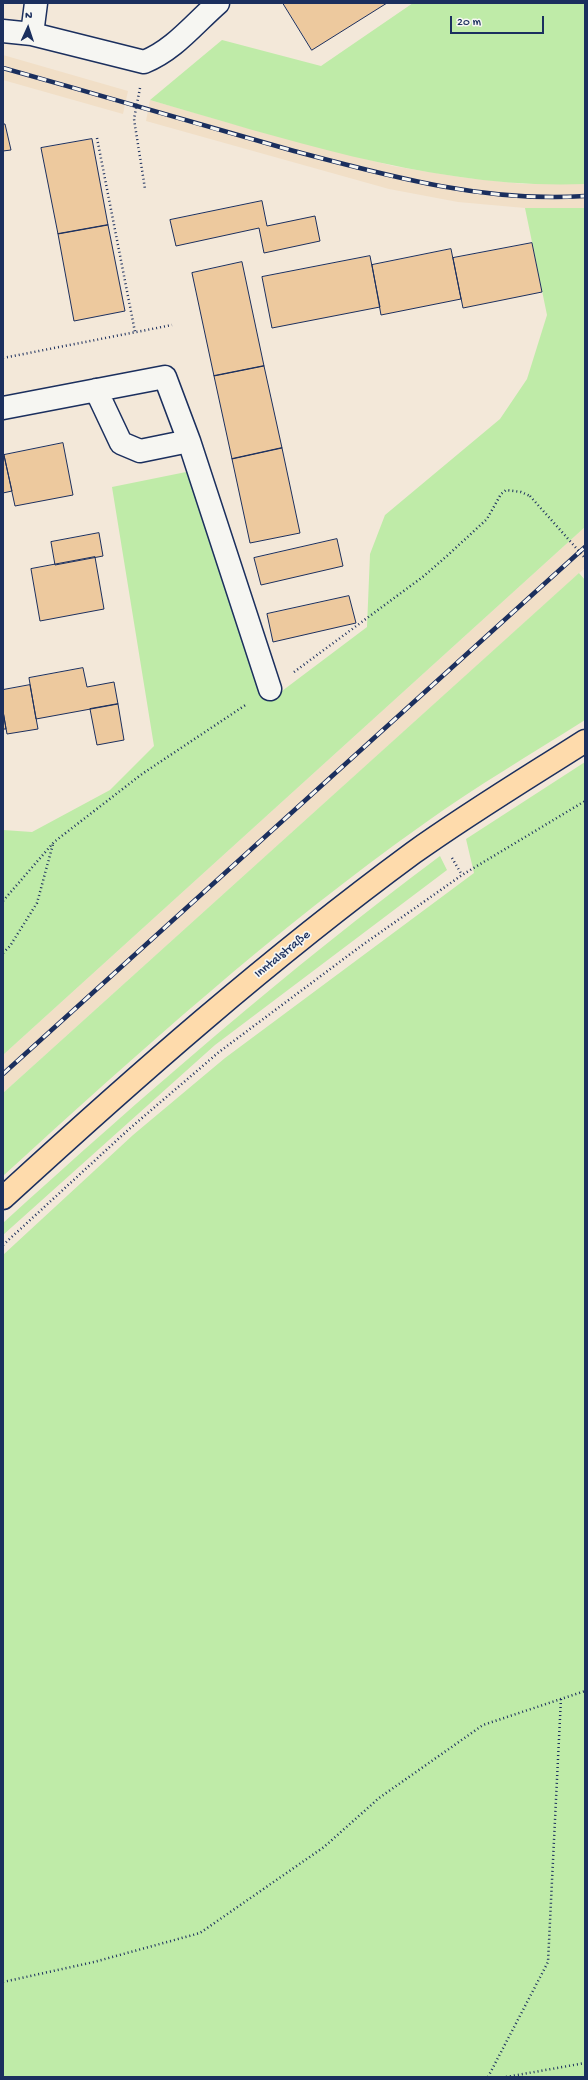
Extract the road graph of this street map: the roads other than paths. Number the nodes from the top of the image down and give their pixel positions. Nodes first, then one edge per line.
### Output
1 (36, 3) edge
2 (218, 3) edge
3 (3, 31) edge
4 (32, 34) junction
5 (96, 390) junction
6 (3, 408) edge
7 (189, 441) junction
8 (270, 689) road end
9 (585, 741) edge
10 (3, 1198) edge

1 - 4 street
2 - 4 street
3 - 4 street
5 - 6 street
5 - 7 street
5 - 7 street
7 - 8 street
9 - 10 main road, Inntalstraße

